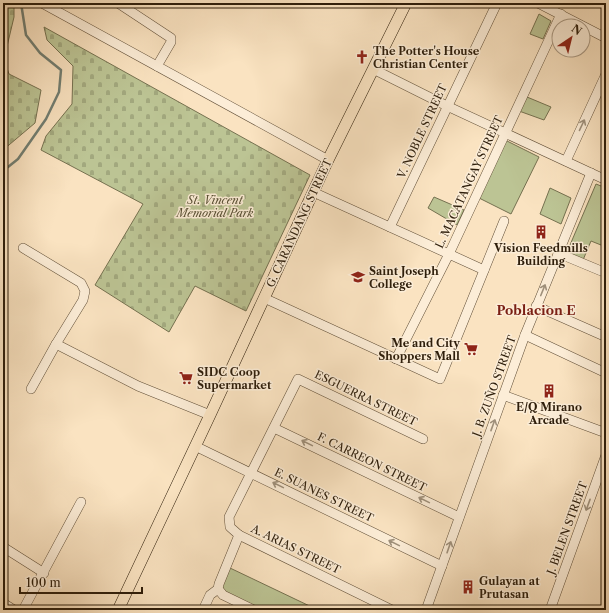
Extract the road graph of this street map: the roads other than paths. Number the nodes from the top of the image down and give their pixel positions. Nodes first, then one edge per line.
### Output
1 (42, 3) edge
2 (118, 3) edge
3 (406, 3) edge
4 (497, 3) edge
5 (538, 3) edge
6 (561, 14) junction
7 (606, 38) edge
8 (158, 66) junction
9 (373, 69) junction
10 (606, 74) edge
11 (447, 106) junction
12 (505, 133) junction
13 (328, 160) junction
14 (566, 161) junction
15 (591, 173) junction
16 (606, 180) edge
17 (313, 192) junction
18 (504, 221) dead end
19 (390, 227) junction
20 (23, 248) dead end
21 (558, 253) junction
22 (449, 254) junction
23 (484, 270) junction
24 (606, 273) edge
25 (264, 298) junction
26 (536, 306) junction
27 (525, 335) junction
28 (606, 337) edge
29 (56, 344) junction
30 (396, 359) junction
31 (606, 373) edge
32 (298, 379) joint
33 (31, 389) dead end
34 (503, 395) junction
35 (210, 416) junction
36 (274, 428) junction
37 (606, 433) edge
38 (423, 438) dead end
39 (195, 446) junction
40 (606, 455) edge
41 (251, 472) junction
42 (81, 502) dead end
43 (459, 517) junction
44 (239, 535) junction
45 (3, 547) edge
46 (442, 566) junction
47 (44, 572) junction
48 (218, 589) junction
49 (3, 603) edge
50 (14, 610) edge
51 (23, 610) edge
52 (118, 610) edge
53 (203, 610) edge
54 (254, 610) edge
55 (392, 610) edge
56 (426, 610) edge
57 (550, 610) edge

1 - 8 street
2 - 8 street
3 - 9 main road, G. CARANDANG STREET
4 - 11 street, V. NOBLE STREET
5 - 6 street
6 - 7 street
6 - 12 street, L. MACATANGAY STREET
8 - 13 street
9 - 11 street
9 - 13 main road, G. CARANDANG STREET
14 -> 10 street
11 - 12 street
11 - 19 street, V. NOBLE STREET
12 - 14 street
12 - 22 street, L. MACATANGAY STREET
13 - 17 main road, G. CARANDANG STREET
14 - 15 street
15 - 16 street
15 - 21 street, J. B. ZUÑO STREET
17 - 19 street
17 - 25 main road, G. CARANDANG STREET
18 - 23 street
19 - 22 street
20 - 29 street
21 - 24 street
26 -> 21 street, J. B. ZUÑO STREET
22 - 23 street
22 - 30 street, L. MACATANGAY STREET
23 - 30 street
25 - 30 street
25 - 35 main road, G. CARANDANG STREET
26 - 27 street, J. B. ZUÑO STREET
26 - 28 street
27 - 31 street
27 - 34 street, J. B. ZUÑO STREET
29 - 33 street
29 - 35 street
32 - 36 street, A. ARIAS STREET
32 - 38 street, ESGUERRA STREET
34 - 37 street
43 -> 34 street, J. B. ZUÑO STREET
35 - 39 main road, G. CARANDANG STREET
36 - 41 street, A. ARIAS STREET
43 -> 36 street, F. CARREON STREET
39 - 41 street, E. SUANES STREET
39 - 52 main road, G. CARANDANG STREET
40 -> 57 street, J. BELEN STREET
41 - 44 street, A. ARIAS STREET
46 -> 41 street, E. SUANES STREET
42 - 47 street
46 -> 43 street, J. B. ZUÑO STREET
44 - 48 street
44 - 55 street, A. ARIAS STREET
45 - 47 street
46 - 56 street, J. B. ZUÑO STREET
47 - 51 street
48 - 53 street
48 - 54 street
49 - 50 street

